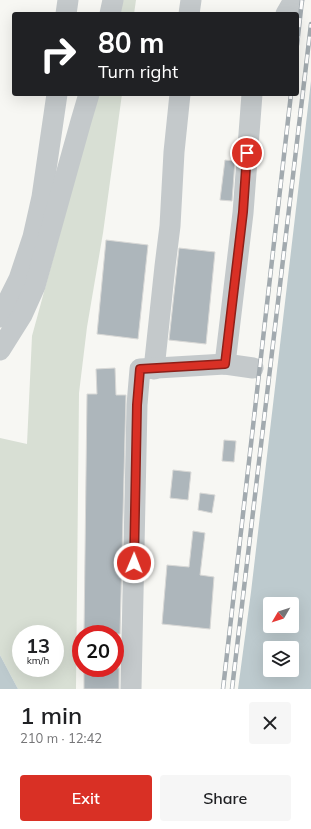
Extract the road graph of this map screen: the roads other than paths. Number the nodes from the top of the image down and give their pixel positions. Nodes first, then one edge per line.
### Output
1 (68, 0) edge
2 (113, 0) edge
3 (191, 0) edge
4 (294, 0) edge
5 (66, 12) edge
6 (110, 12) edge
7 (189, 12) edge
8 (287, 12) edge
9 (57, 96) edge
10 (89, 96) edge
11 (180, 96) edge
12 (252, 96) edge
13 (0, 317) edge
14 (0, 350) edge
15 (225, 364) junction
16 (253, 368) dead end
17 (154, 369) junction
18 (131, 689) edge

1 - 5 lane
2 - 6 lane
3 - 7 lane
4 - 8 lane
9 - 13 lane
10 - 14 lane
11 - 17 lane
12 - 15 lane
15 - 16 lane
15 - 17 lane
17 - 18 lane

